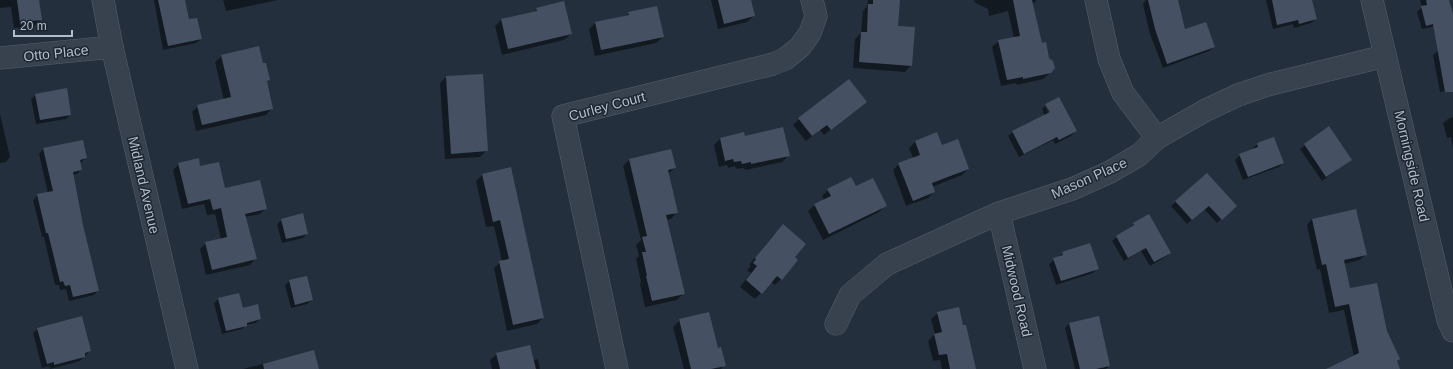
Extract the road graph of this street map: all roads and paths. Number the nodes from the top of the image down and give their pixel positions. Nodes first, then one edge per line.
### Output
1 (102, 0) edge
2 (812, 0) edge
3 (1096, 0) edge
4 (1372, 0) edge
5 (112, 47) junction
6 (1385, 56) junction
7 (0, 58) edge
8 (1158, 138) junction
9 (1000, 213) junction
10 (836, 324) dead end
11 (1453, 331) edge
12 (187, 369) edge
13 (617, 369) edge
14 (1035, 369) edge

1 - 5 street, Midland Avenue
2 - 13 street, Curley Court
3 - 8 street
4 - 6 street, Morningside Road
5 - 7 street, Otto Place
5 - 12 street, Midland Avenue
6 - 8 street, Mason Place
6 - 11 street, Morningside Road
8 - 9 street, Mason Place
9 - 10 street, Mason Place
9 - 14 street, Midwood Road

